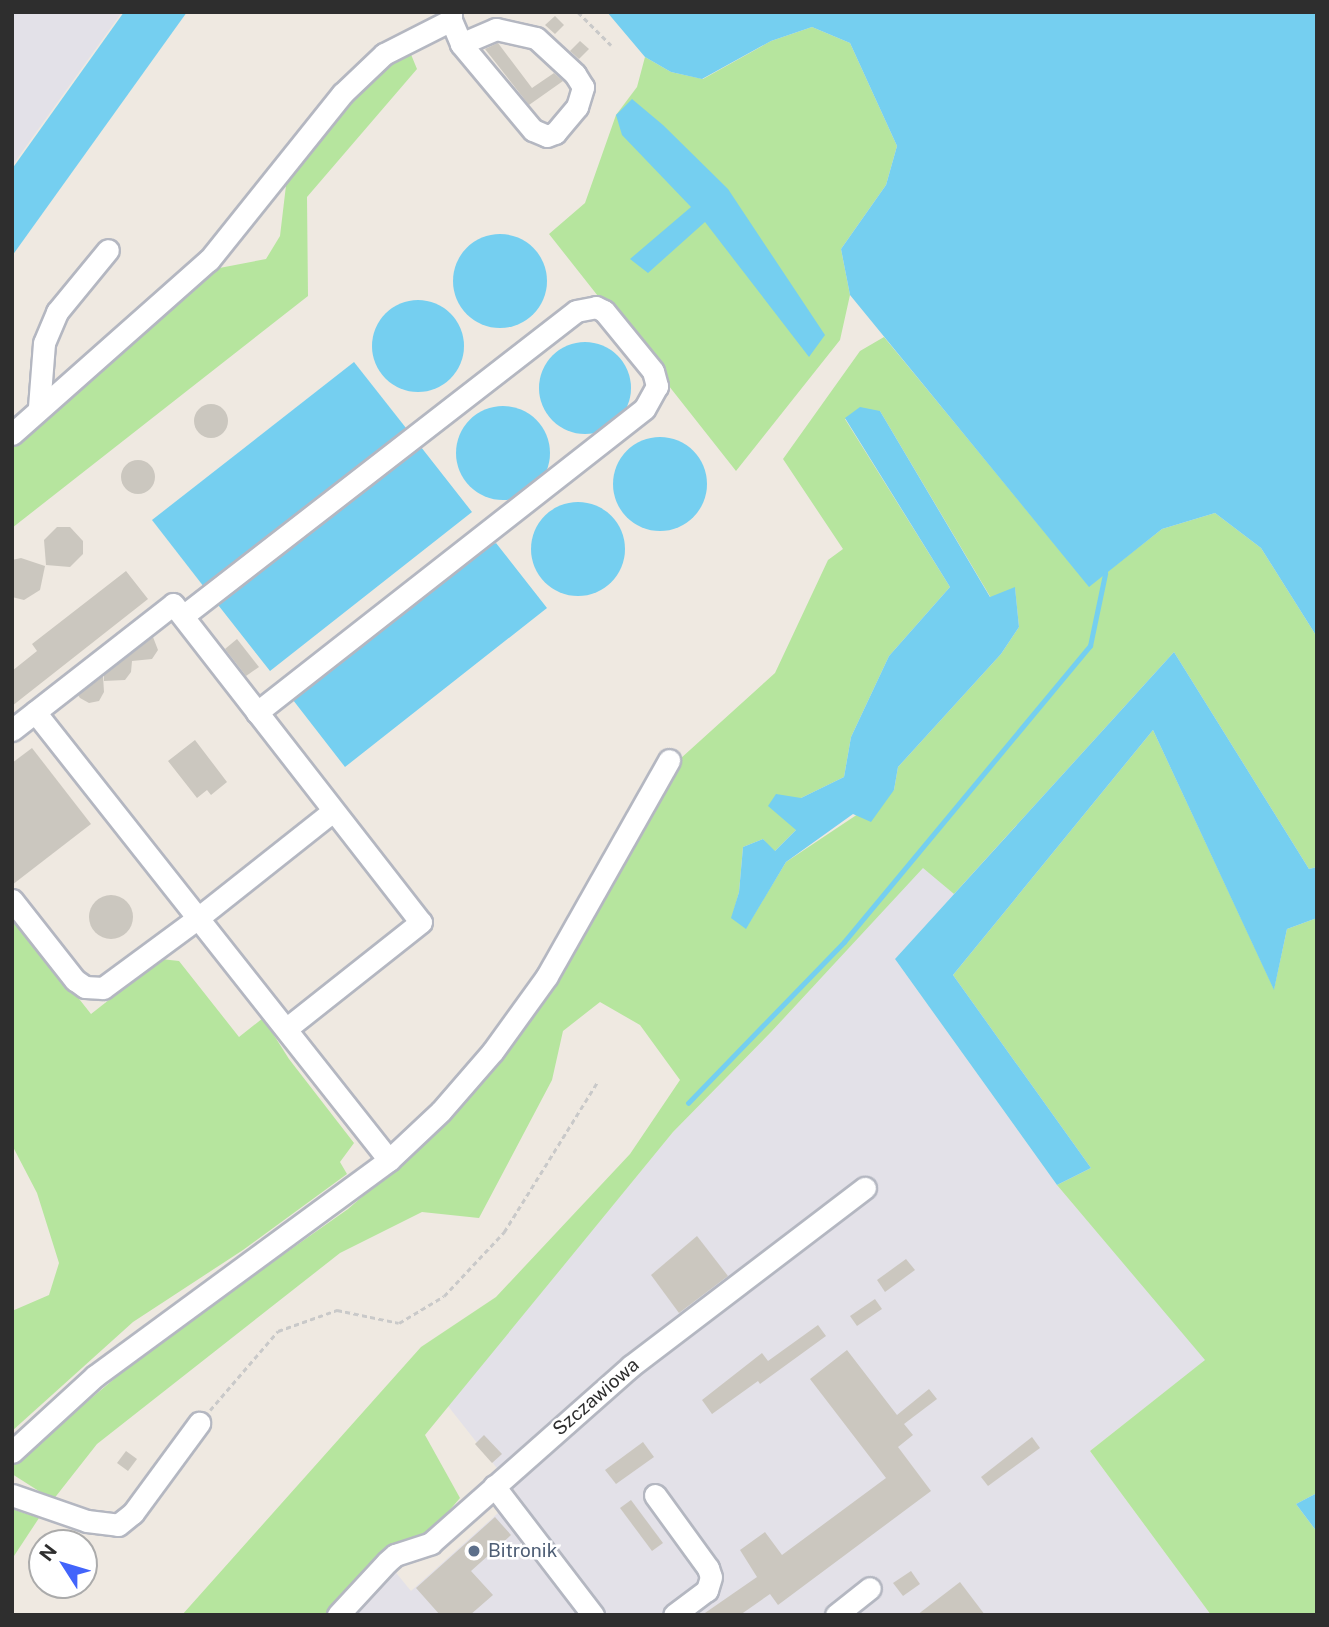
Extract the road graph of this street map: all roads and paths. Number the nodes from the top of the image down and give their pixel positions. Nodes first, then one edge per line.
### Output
1 (578, 12) edge
2 (451, 16) edge
3 (461, 44) junction
4 (611, 45) dead end
5 (108, 250) dead end
6 (39, 407) junction
7 (12, 433) edge
8 (183, 616) junction
9 (35, 712) junction
10 (257, 712) junction
11 (12, 730) edge
12 (669, 760) dead end
13 (333, 811) junction
14 (12, 900) edge
15 (198, 918) junction
16 (286, 1029) junction
17 (598, 1081) dead end
18 (389, 1160) junction
19 (865, 1188) dead end
20 (199, 1423) joint
21 (12, 1452) edge
22 (494, 1486) junction
23 (12, 1495) edge
24 (655, 1495) dead end
25 (870, 1588) dead end
26 (338, 1615) edge
27 (593, 1615) edge
28 (674, 1615) edge
29 (836, 1615) edge

1 - 4 path
2 - 3 lane
2 - 6 lane
3 - 3 lane
5 - 6 lane
6 - 7 lane
8 - 9 lane
8 - 10 lane
8 - 10 lane
9 - 11 lane
9 - 15 lane
10 - 13 lane
12 - 18 lane
13 - 15 lane
13 - 16 lane
14 - 15 lane
15 - 16 lane
16 - 18 lane
17 - 20 path
18 - 21 lane
19 - 22 lane, Szczawiowa
20 - 23 lane
22 - 26 lane, Szczawiowa
22 - 27 lane
24 - 28 lane
25 - 29 lane

